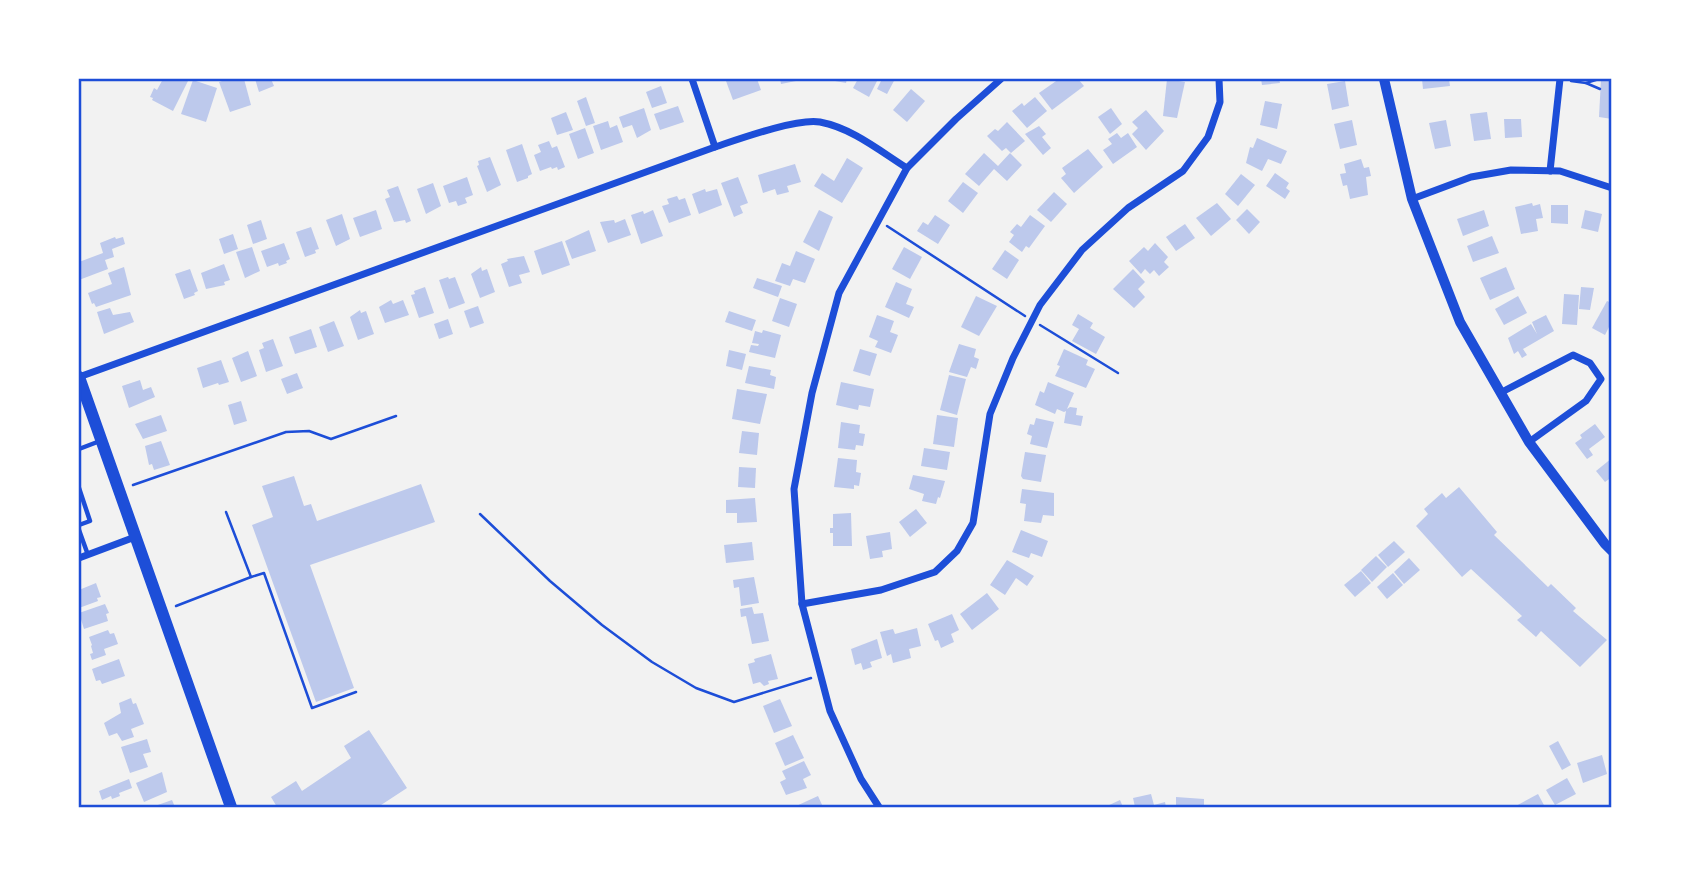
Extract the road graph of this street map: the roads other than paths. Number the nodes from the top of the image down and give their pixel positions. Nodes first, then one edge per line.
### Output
1 (692, 79) edge
2 (1001, 79) edge
3 (1219, 79) edge
4 (1384, 79) edge
5 (1560, 79) edge
6 (715, 147) junction
7 (907, 168) junction
8 (1550, 171) junction
9 (1612, 188) edge
10 (1412, 199) junction
11 (79, 377) edge
12 (1500, 393) junction
13 (101, 441) junction
14 (1529, 442) junction
15 (79, 449) edge
16 (79, 488) edge
17 (79, 525) edge
18 (79, 530) edge
19 (135, 537) junction
20 (1612, 551) edge
21 (88, 555) junction
22 (79, 558) edge
23 (802, 604) junction
24 (231, 807) edge
25 (879, 807) edge

1 - 6 street
2 - 7 street
3 - 23 street
4 - 10 street
5 - 8 street
6 - 7 street
6 - 11 street
7 - 23 street
8 - 9 street
8 - 10 street
10 - 12 street
11 - 13 main road
12 - 14 street
12 - 14 street
13 - 15 lane
13 - 19 main road
14 - 20 street
16 - 17 lane
18 - 21 lane
19 - 21 street
19 - 24 main road
21 - 22 street
23 - 25 street

